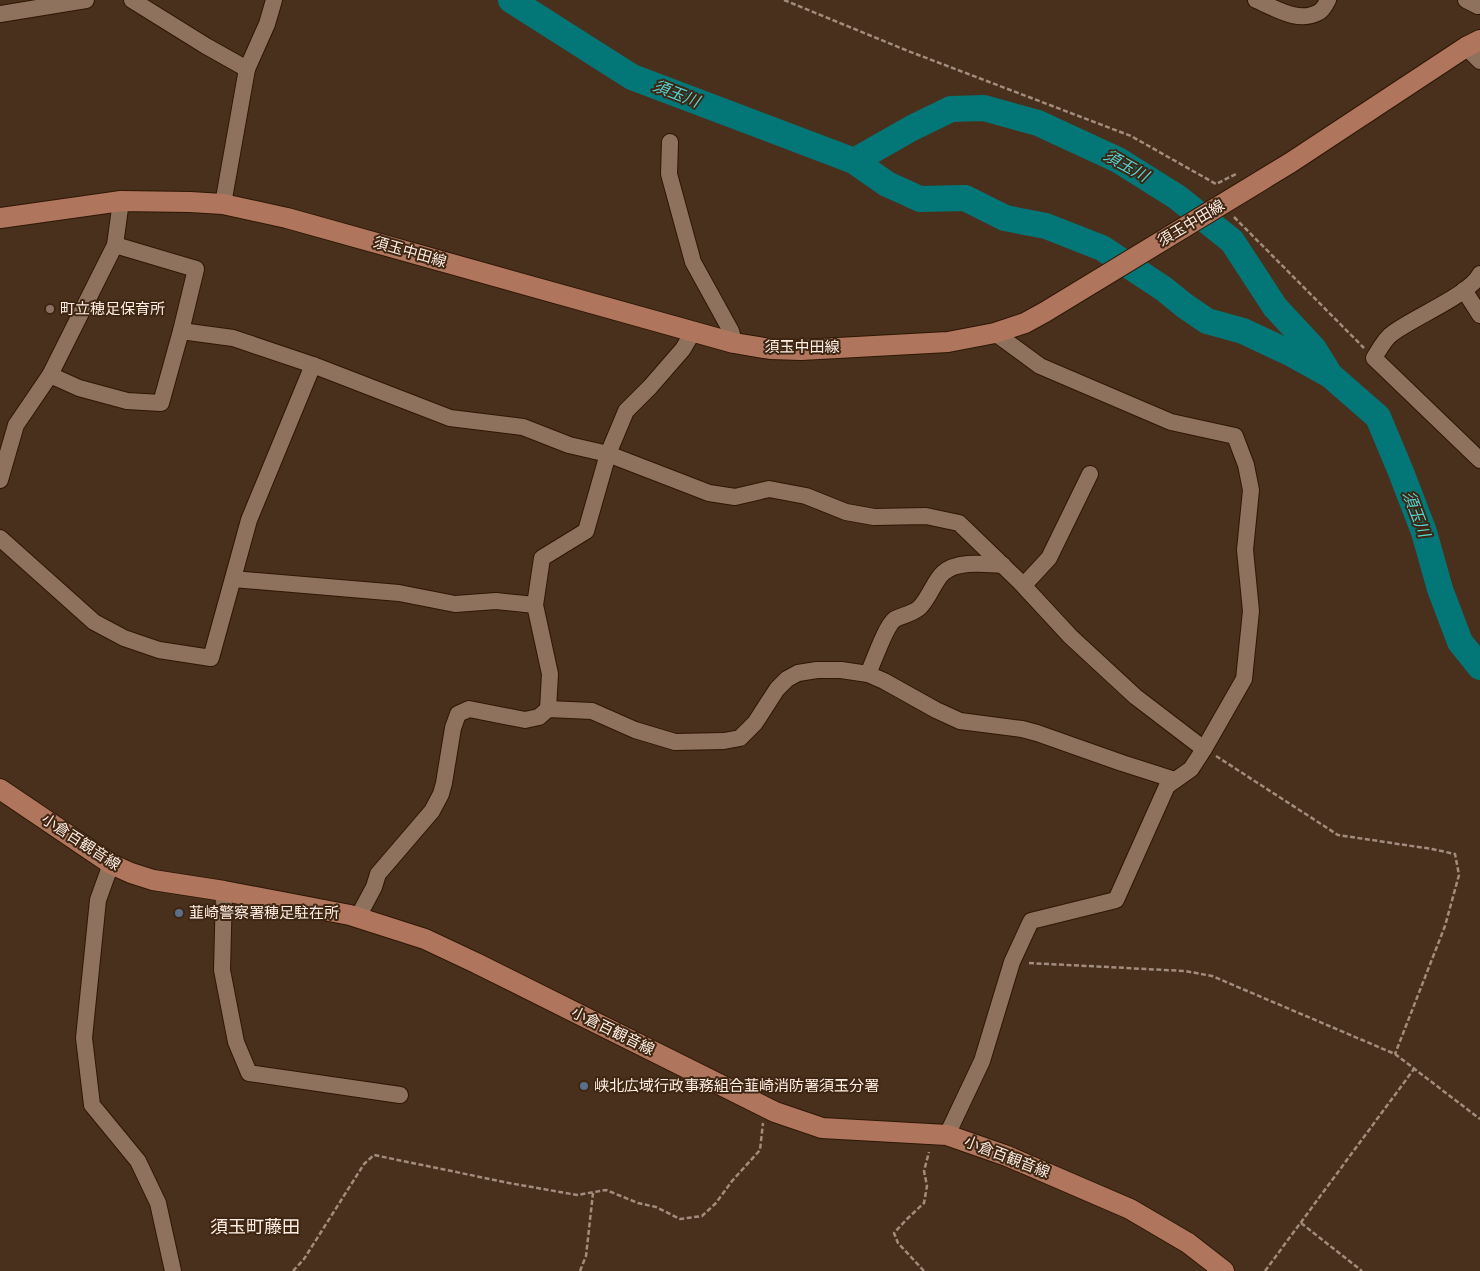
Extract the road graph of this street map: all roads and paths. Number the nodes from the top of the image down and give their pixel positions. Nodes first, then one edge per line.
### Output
1 (86, 0) edge
2 (132, 0) edge
3 (274, 0) edge
4 (784, 0) edge
5 (1256, 0) edge
6 (1328, 0) edge
7 (0, 14) edge
8 (1475, 49) edge
9 (246, 69) junction
10 (670, 142) dead end
11 (1240, 172) dead end
12 (121, 201) junction
13 (223, 204) junction
14 (1218, 206) junction
15 (0, 218) edge
16 (115, 245) junction
17 (1480, 274) edge
18 (1464, 290) junction
19 (1480, 315) edge
20 (181, 331) junction
21 (694, 332) junction
22 (995, 333) junction
23 (734, 343) junction
24 (1374, 358) junction
25 (313, 365) junction
26 (50, 375) junction
27 (6, 439) edge
28 (608, 454) junction
29 (1480, 460) edge
30 (1090, 474) dead end
31 (0, 480) edge
32 (0, 538) edge
33 (1003, 565) junction
34 (233, 579) junction
35 (1024, 585) junction
36 (535, 604) junction
37 (868, 674) junction
38 (548, 708) junction
39 (1204, 749) junction
40 (1175, 780) junction
41 (0, 789) edge
42 (110, 864) junction
43 (224, 891) junction
44 (358, 917) junction
45 (1012, 962) junction
46 (1395, 1054) junction
47 (1414, 1069) junction
48 (400, 1095) dead end
49 (765, 1107) junction
50 (1480, 1119) edge
51 (941, 1134) junction
52 (593, 1192) junction
53 (1301, 1223) junction
54 (173, 1271) edge
55 (293, 1271) edge
56 (580, 1271) edge
57 (924, 1271) edge
58 (1224, 1271) edge
59 (1265, 1271) edge
60 (1362, 1271) edge

1 - 7 street
2 - 9 street
3 - 9 street
4 - 11 path
5 - 6 street
8 - 14 main road, 須玉中田線
9 - 13 street
10 - 23 street
12 - 13 main road, 須玉中田線
12 - 15 main road, 須玉中田線
12 - 16 street
13 - 21 main road, 須玉中田線
14 - 22 main road, 須玉中田線
14 - 24 path
16 - 20 street
16 - 26 street
17 - 18 street
18 - 19 street
18 - 24 street
20 - 25 street
20 - 26 street
21 - 23 main road, 須玉中田線
21 - 28 street
22 - 23 main road, 須玉中田線
22 - 39 street
24 - 29 street
25 - 28 street
25 - 34 street
26 - 27 street
27 - 31 street
28 - 33 street
28 - 36 street
30 - 35 street
32 - 34 street
33 - 35 street
33 - 37 street
34 - 36 street
35 - 39 street
36 - 38 street
37 - 38 street
37 - 40 street
38 - 44 street
39 - 40 street
39 - 46 path
40 - 45 street
41 - 42 main road, 小倉百観音線
42 - 43 main road, 小倉百観音線
42 - 54 street
43 - 44 main road, 小倉百観音線
43 - 48 street
44 - 49 main road, 小倉百観音線
45 - 46 path
45 - 51 street
46 - 47 path
47 - 50 path
47 - 53 path
49 - 51 main road, 小倉百観音線
49 - 52 path
51 - 57 path
51 - 58 main road, 小倉百観音線
52 - 55 path
52 - 56 path
53 - 59 path
53 - 60 path

